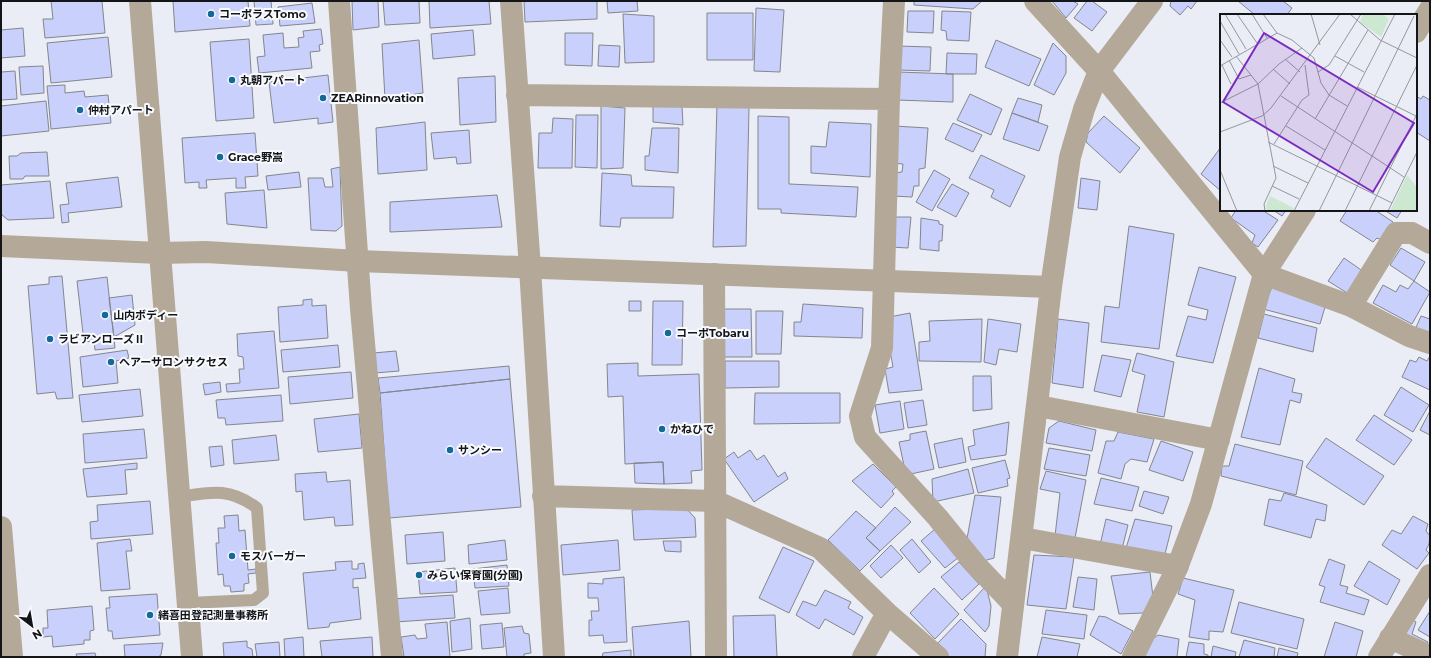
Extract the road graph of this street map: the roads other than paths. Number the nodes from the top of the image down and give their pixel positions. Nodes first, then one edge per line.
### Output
1 (140, 1) edge
2 (338, 1) edge
3 (511, 1) edge
4 (894, 1) edge
5 (1035, 1) edge
6 (1152, 1) edge
7 (1430, 9) edge
8 (1417, 30) edge
9 (1100, 71) junction
10 (517, 95) junction
11 (889, 99) junction
12 (1304, 211) edge
13 (1430, 243) edge
14 (1, 246) edge
15 (159, 253) junction
16 (358, 261) junction
17 (530, 268) junction
18 (714, 274) junction
19 (1264, 274) junction
20 (885, 280) junction
21 (1051, 288) junction
22 (1350, 306) junction
23 (1430, 343) edge
24 (1038, 406) junction
25 (1219, 440) junction
26 (179, 496) junction
27 (543, 496) junction
28 (715, 501) junction
29 (1, 527) edge
30 (1022, 538) junction
31 (1178, 566) junction
32 (1430, 575) edge
33 (188, 603) junction
34 (1013, 604) junction
35 (887, 613) junction
36 (4, 614) edge
37 (1390, 638) junction
38 (1430, 656) edge
39 (12, 657) edge
40 (192, 657) edge
41 (392, 657) edge
42 (554, 657) edge
43 (716, 657) edge
44 (862, 657) edge
45 (938, 657) edge
46 (1007, 657) edge
47 (1133, 657) edge
48 (1379, 657) edge

1 - 15 street
2 - 16 street
3 - 10 street
4 - 11 street
5 - 9 street
6 - 9 street
7 - 8 street
9 - 19 street
9 - 21 street
10 - 11 street
10 - 17 street
11 - 20 street
12 - 19 street
13 - 22 street
14 - 15 street
15 - 16 street
15 - 26 street
16 - 17 street
16 - 41 street
17 - 18 street
17 - 27 street
18 - 20 street
18 - 28 street
19 - 22 street
19 - 25 street
20 - 21 street
20 - 34 street
21 - 24 street
22 - 23 street
24 - 25 street
24 - 30 street
25 - 31 street
26 - 33 street
26 - 33 lane
27 - 28 street
27 - 42 street
28 - 35 street
28 - 43 street
29 - 36 street
30 - 31 street
30 - 34 street
31 - 47 street
32 - 37 street
33 - 40 street
34 - 46 street
35 - 44 street
35 - 45 street
36 - 39 street
37 - 38 street
37 - 48 street

